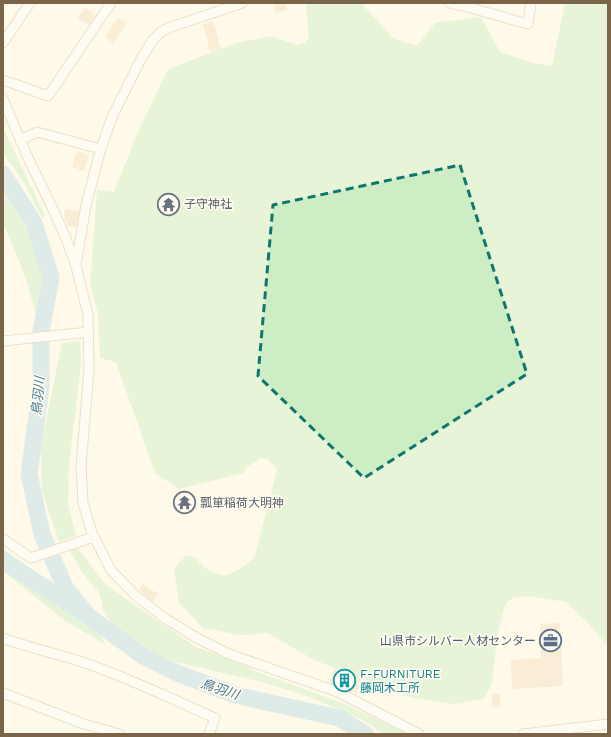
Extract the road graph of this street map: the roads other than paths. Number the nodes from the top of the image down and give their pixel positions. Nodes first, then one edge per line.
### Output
1 (30, 3) edge
2 (111, 3) edge
3 (242, 3) edge
4 (450, 3) edge
5 (531, 3) edge
6 (3, 43) edge
7 (3, 80) edge
8 (3, 99) edge
9 (20, 140) junction
10 (93, 147) dead end
11 (76, 266) junction
12 (88, 332) junction
13 (3, 341) edge
14 (94, 537) junction
15 (3, 540) edge
16 (3, 638) edge
17 (3, 694) edge
18 (608, 724) edge
19 (119, 734) edge
20 (209, 734) edge
21 (420, 734) edge
22 (523, 734) edge

1 - 6 street
2 - 7 street
3 - 11 street
4 - 5 street
8 - 9 street
9 - 10 street
9 - 11 street
11 - 12 street
12 - 13 street
12 - 14 street
14 - 15 street
14 - 21 street
16 - 20 street
17 - 19 street
18 - 22 street

